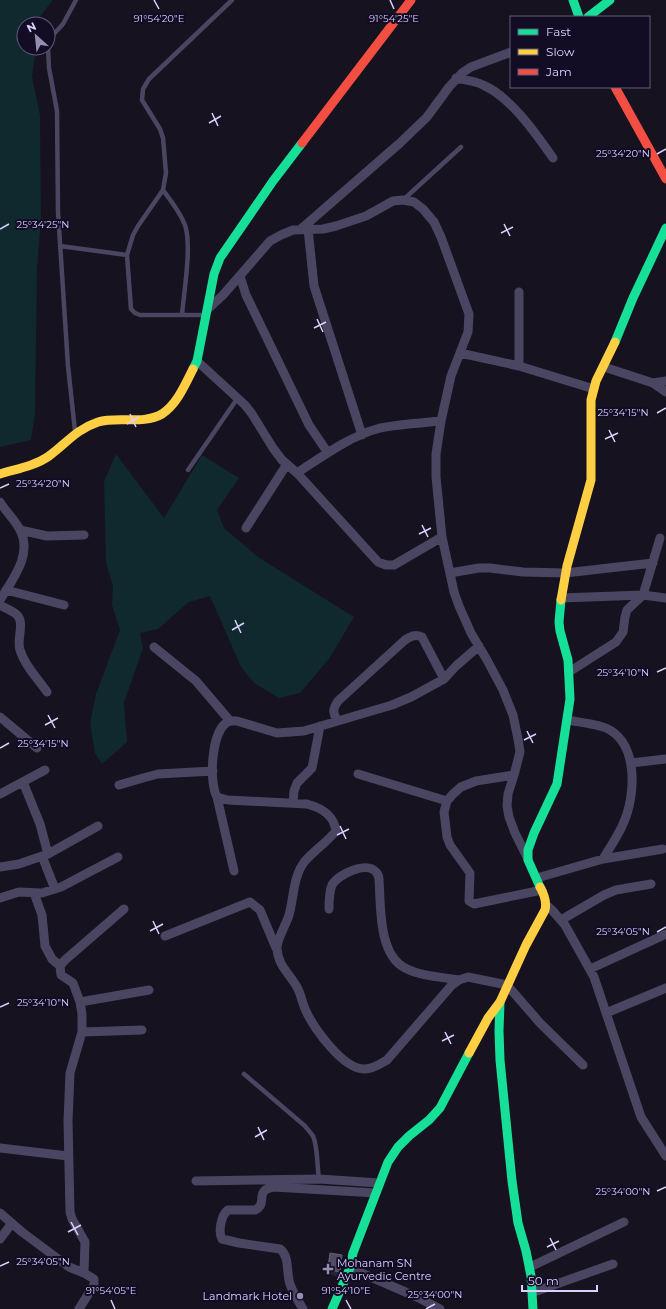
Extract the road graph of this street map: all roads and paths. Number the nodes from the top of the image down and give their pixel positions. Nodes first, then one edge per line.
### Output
1 (76, 0) edge
2 (232, 0) edge
3 (411, 0) edge
4 (573, 0) edge
5 (610, 0) edge
6 (579, 16) edge
7 (589, 16) edge
8 (56, 32) edge
9 (510, 52) edge
10 (48, 56) edge
11 (456, 78) junction
12 (616, 88) edge
13 (461, 147) dead end
14 (553, 158) dead end
15 (666, 179) edge
16 (163, 190) junction
17 (403, 200) junction
18 (666, 228) edge
19 (304, 229) junction
20 (60, 246) junction
21 (127, 255) junction
22 (240, 276) junction
23 (519, 292) dead end
24 (208, 312) junction
25 (182, 315) junction
26 (460, 353) junction
27 (196, 361) junction
28 (519, 366) junction
29 (604, 367) junction
30 (666, 381) edge
31 (653, 383) junction
32 (594, 389) junction
33 (666, 392) edge
34 (237, 399) junction
35 (441, 421) junction
36 (75, 433) junction
37 (362, 435) junction
38 (328, 453) junction
39 (287, 464) junction
40 (188, 470) dead end
41 (4, 473) edge
42 (297, 473) junction
43 (0, 502) edge
44 (246, 528) dead end
45 (23, 531) junction
46 (84, 535) dead end
47 (442, 537) junction
48 (660, 538) dead end
49 (653, 563) junction
50 (450, 573) junction
51 (565, 573) junction
52 (6, 590) junction
53 (643, 595) junction
54 (561, 598) junction
55 (666, 598) edge
56 (0, 600) edge
57 (0, 605) edge
58 (64, 605) dead end
59 (479, 646) junction
60 (154, 647) dead end
61 (569, 672) junction
62 (444, 679) junction
63 (47, 692) dead end
64 (0, 717) edge
65 (230, 720) junction
66 (567, 720) junction
67 (338, 721) junction
68 (320, 726) junction
69 (37, 748) dead end
70 (666, 759) edge
71 (630, 763) junction
72 (45, 770) dead end
73 (213, 771) junction
74 (358, 774) dead end
75 (514, 775) junction
76 (23, 782) junction
77 (119, 785) dead end
78 (0, 794) edge
79 (217, 797) junction
80 (447, 801) junction
81 (293, 803) junction
82 (98, 826) dead end
83 (663, 849) dead end
84 (45, 855) junction
85 (118, 857) dead end
86 (603, 859) junction
87 (528, 860) junction
88 (0, 867) edge
89 (234, 871) dead end
90 (536, 878) junction
91 (651, 884) dead end
92 (55, 889) junction
93 (542, 890) junction
94 (34, 893) junction
95 (0, 898) edge
96 (546, 905) junction
97 (124, 909) dead end
98 (329, 909) dead end
99 (561, 920) junction
100 (666, 934) edge
101 (165, 936) dead end
102 (276, 948) junction
103 (60, 966) junction
104 (590, 969) junction
105 (459, 980) junction
106 (507, 986) junction
107 (666, 988) edge
108 (149, 990) dead end
109 (80, 1002) junction
110 (500, 1002) junction
111 (606, 1013) junction
112 (142, 1030) dead end
113 (82, 1032) junction
114 (583, 1065) dead end
115 (244, 1074) dead end
116 (0, 1148) edge
117 (68, 1156) junction
118 (666, 1156) edge
119 (319, 1179) junction
120 (196, 1181) dead end
121 (379, 1183) junction
122 (376, 1193) junction
123 (0, 1213) edge
124 (624, 1222) dead end
125 (12, 1223) junction
126 (0, 1239) edge
127 (613, 1264) dead end
128 (530, 1267) junction
129 (350, 1268) junction
130 (84, 1273) junction
131 (534, 1292) junction
132 (78, 1309) edge
133 (303, 1309) edge
134 (332, 1309) edge
135 (440, 1309) edge
136 (533, 1309) edge

1 - 8 lane
2 - 16 lane
3 - 24 street
4 - 6 street
5 - 7 street
9 - 11 street
10 - 20 lane
11 - 14 street
11 - 19 street
12 - 15 street
13 - 17 lane
16 - 21 lane
16 - 25 lane
17 - 19 street
17 - 26 street
18 - 29 street
19 - 22 street
19 - 37 street
20 - 21 lane
20 - 36 lane
21 - 25 lane
22 - 24 street
22 - 38 street
23 - 28 street
24 - 25 lane
24 - 27 street
26 - 28 street
26 - 35 street
27 - 34 street
27 - 36 street
28 - 32 street
29 - 31 street
29 - 32 street
30 - 31 street
31 - 33 street
32 - 51 street
34 - 39 street
34 - 40 lane
35 - 37 street
35 - 47 street
36 - 41 street
37 - 38 street
38 - 42 street
39 - 42 street
39 - 44 street
42 - 47 street
43 - 45 street
45 - 46 street
45 - 52 street
47 - 50 street
48 - 49 street
49 - 51 street
49 - 53 street
50 - 51 street
50 - 59 street
51 - 54 street
52 - 56 street
52 - 58 street
53 - 54 street
53 - 55 street
53 - 61 street
54 - 61 street
57 - 63 street
59 - 62 street
59 - 75 street
60 - 65 street
61 - 66 street
62 - 67 street
62 - 67 street
64 - 69 street
65 - 68 street
65 - 73 street
66 - 71 street
66 - 87 street
67 - 68 street
68 - 81 street
70 - 71 street
71 - 86 street
72 - 76 street
73 - 77 street
73 - 79 street
74 - 80 street
75 - 80 street
75 - 87 street
76 - 78 street
76 - 84 street
79 - 81 street
79 - 89 street
80 - 93 street
81 - 102 street
82 - 84 street
83 - 86 street
84 - 88 street
84 - 92 street
85 - 92 street
86 - 90 street
87 - 90 street
90 - 93 street
91 - 99 street
92 - 94 street
93 - 96 street
94 - 95 street
94 - 103 street
96 - 99 street
96 - 106 street
97 - 103 street
98 - 105 street
99 - 104 street
100 - 104 street
101 - 102 street
102 - 105 street
103 - 109 street
104 - 111 street
105 - 106 street
106 - 110 street
106 - 114 street
107 - 111 street
108 - 109 street
109 - 113 street
110 - 121 street
110 - 128 street
111 - 118 street
112 - 113 street
113 - 117 street
115 - 119 lane
116 - 117 street
117 - 130 street
119 - 120 street
119 - 121 street
121 - 122 street
122 - 129 street
122 - 133 street
123 - 125 street
124 - 128 street
125 - 126 street
125 - 130 street
127 - 131 street
128 - 131 street
129 - 134 street
129 - 135 street
130 - 132 street
131 - 136 street

